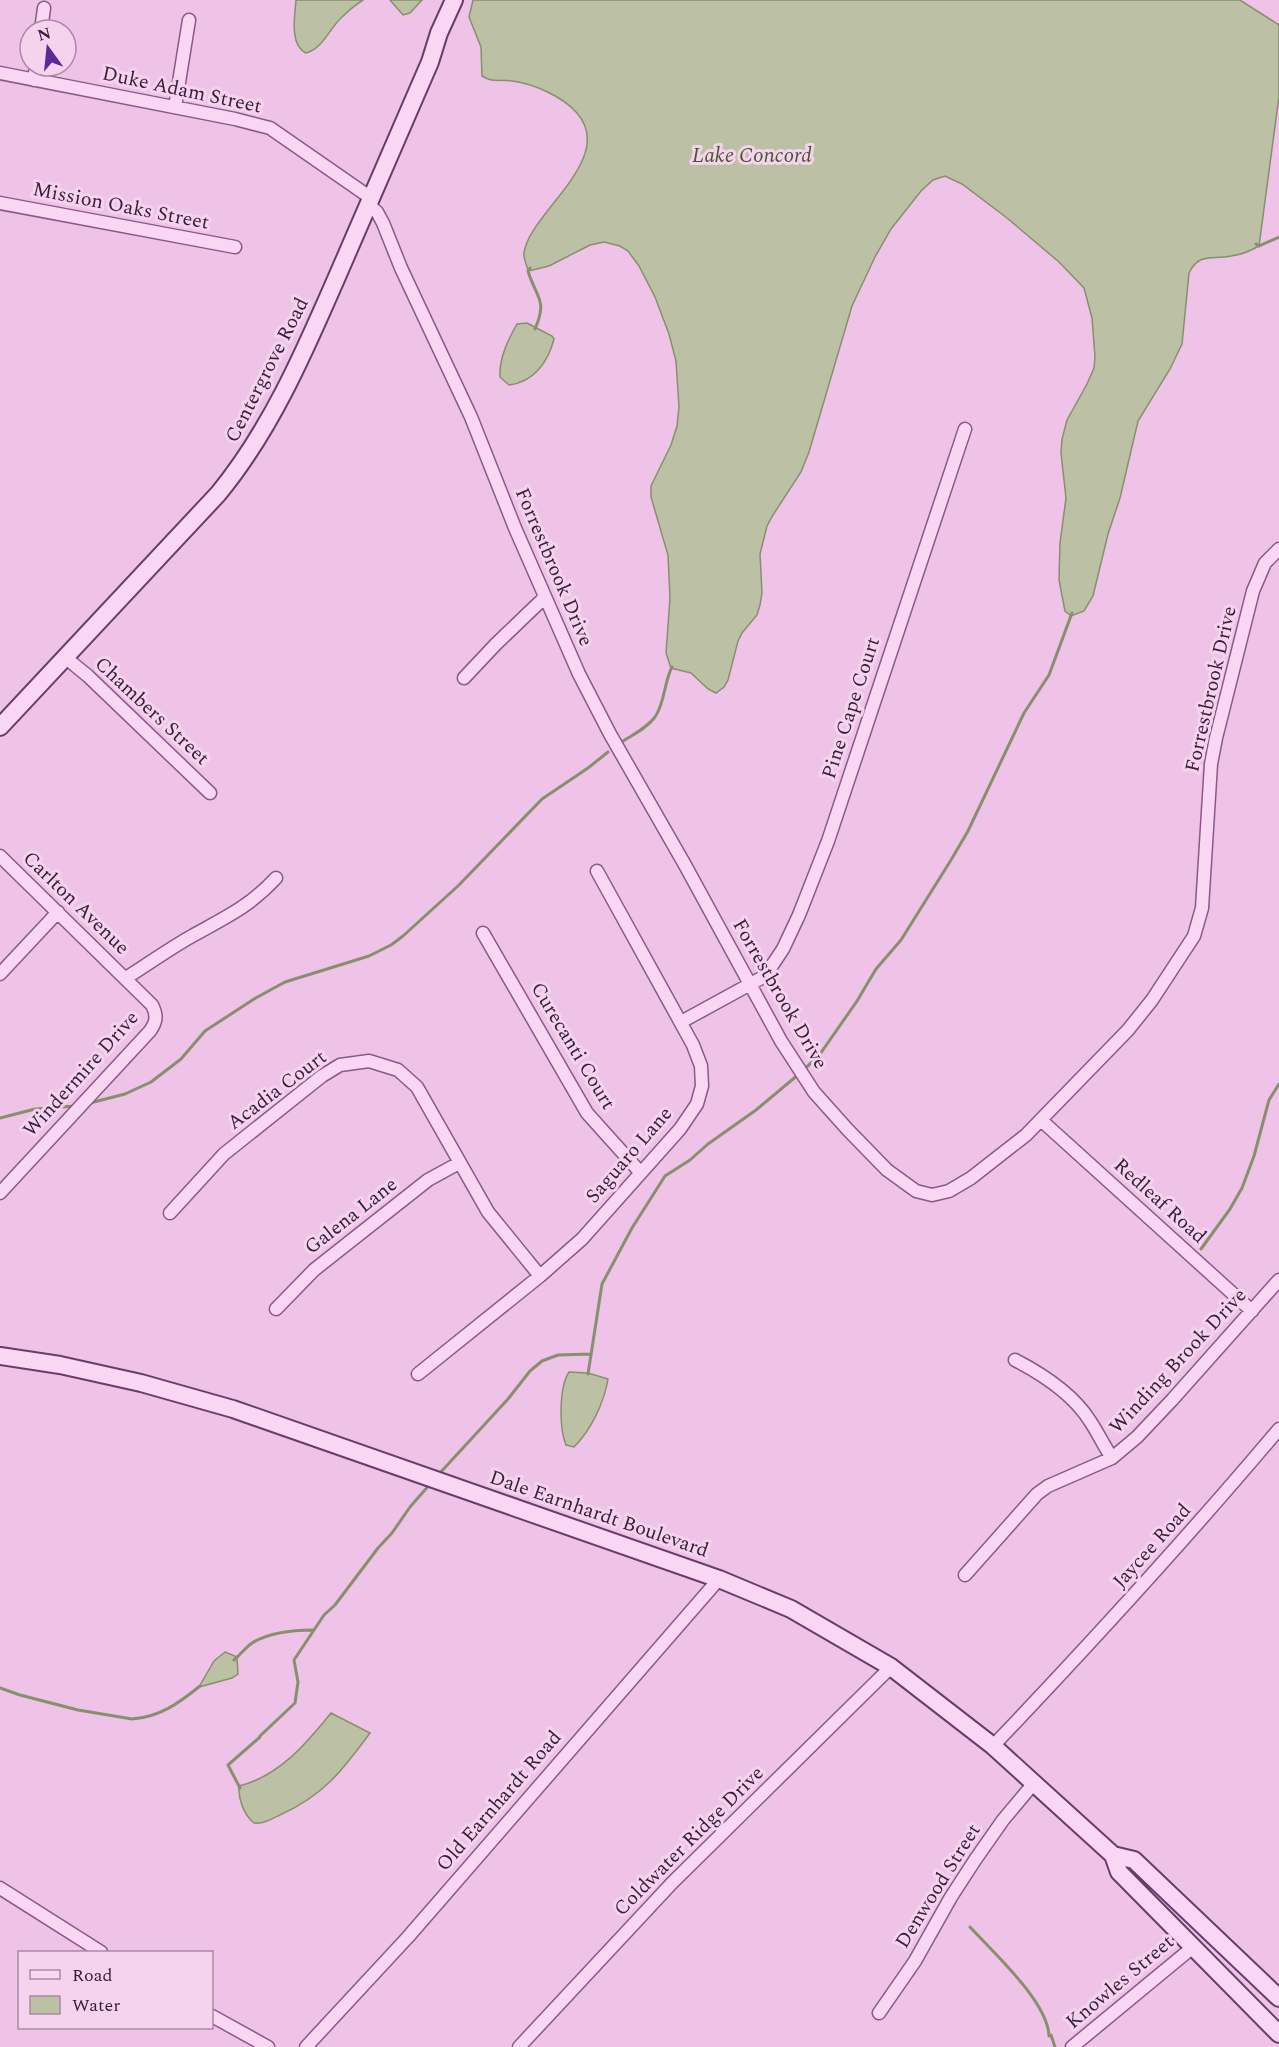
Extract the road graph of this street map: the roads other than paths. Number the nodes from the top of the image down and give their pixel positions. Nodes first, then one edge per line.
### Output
1 (454, 0) edge
2 (44, 8) dead end
3 (43, 18) edge
4 (189, 20) dead end
5 (0, 74) edge
6 (34, 80) joint
7 (175, 107) junction
8 (370, 201) junction
9 (0, 203) edge
10 (235, 247) dead end
11 (965, 429) dead end
12 (1279, 549) edge
13 (544, 598) junction
14 (66, 658) junction
15 (464, 678) dead end
16 (0, 727) edge
17 (210, 793) dead end
18 (0, 856) edge
19 (597, 871) dead end
20 (276, 878) dead end
21 (58, 912) junction
22 (483, 933) dead end
23 (0, 975) edge
24 (126, 978) junction
25 (750, 985) junction
26 (681, 1022) junction
27 (1042, 1121) junction
28 (459, 1163) junction
29 (640, 1172) junction
30 (0, 1193) edge
31 (170, 1213) dead end
32 (540, 1276) junction
33 (1279, 1281) edge
34 (276, 1309) dead end
35 (1252, 1311) junction
36 (0, 1356) edge
37 (1016, 1360) dead end
38 (418, 1374) dead end
39 (1279, 1429) edge
40 (1112, 1458) junction
41 (965, 1575) dead end
42 (719, 1579) junction
43 (891, 1667) junction
44 (993, 1746) junction
45 (1035, 1783) junction
46 (1113, 1855) junction
47 (0, 1888) edge
48 (1193, 1947) junction
49 (98, 1951) edge
50 (1274, 1993) edge
51 (879, 2013) dead end
52 (213, 2017) edge
53 (1279, 2034) edge
54 (268, 2047) edge
55 (306, 2047) edge
56 (519, 2047) edge
57 (1072, 2047) edge

1 - 8 main road, Centergrove Road
2 - 3 street
4 - 7 street
5 - 6 street, Duke Adam Street
6 - 7 street, Duke Adam Street
7 - 8 street, Duke Adam Street
8 - 13 street, Forrestbrook Drive
8 - 14 main road, Centergrove Road
9 - 10 street, Mission Oaks Street
11 - 25 street, Pine Cape Court
12 - 27 street, Forrestbrook Drive
13 - 15 street
13 - 25 street, Forrestbrook Drive
14 - 16 main road, Centergrove Road
14 - 17 street, Chambers Street
18 - 21 street, Carlton Avenue
19 - 26 street, Saguaro Lane
20 - 24 street
21 - 23 street
21 - 24 street, Carlton Avenue
22 - 29 street, Curecanti Court
24 - 30 street, Windermire Drive
25 - 26 street, Pine Cape Court
25 - 27 street, Forrestbrook Drive
26 - 29 street, Saguaro Lane
27 - 35 street, Redleaf Road
28 - 31 street, Acadia Court
28 - 32 street, Acadia Court
28 - 34 street, Galena Lane
29 - 32 street, Saguaro Lane
32 - 38 street, Saguaro Lane
33 - 35 street, Winding Brook Drive
35 - 40 street, Winding Brook Drive
36 - 42 main road, Dale Earnhardt Boulevard
37 - 40 street
39 - 44 street, Jaycee Road
40 - 41 street, Winding Brook Drive
42 - 43 main road, Dale Earnhardt Boulevard
42 - 55 street, Old Earnhardt Road
43 - 44 main road, Dale Earnhardt Boulevard
43 - 56 street, Coldwater Ridge Drive
44 - 45 main road, Dale Earnhardt Boulevard
45 - 46 main road, Dale Earnhardt Boulevard
45 - 51 street, Denwood Street
46 - 48 main road, Dale Earnhardt Boulevard
46 - 50 main road, Dale Earnhardt Boulevard
47 - 49 street
48 - 50 main road
48 - 53 main road, Dale Earnhardt Boulevard
48 - 57 street, Knowles Street
52 - 54 street

